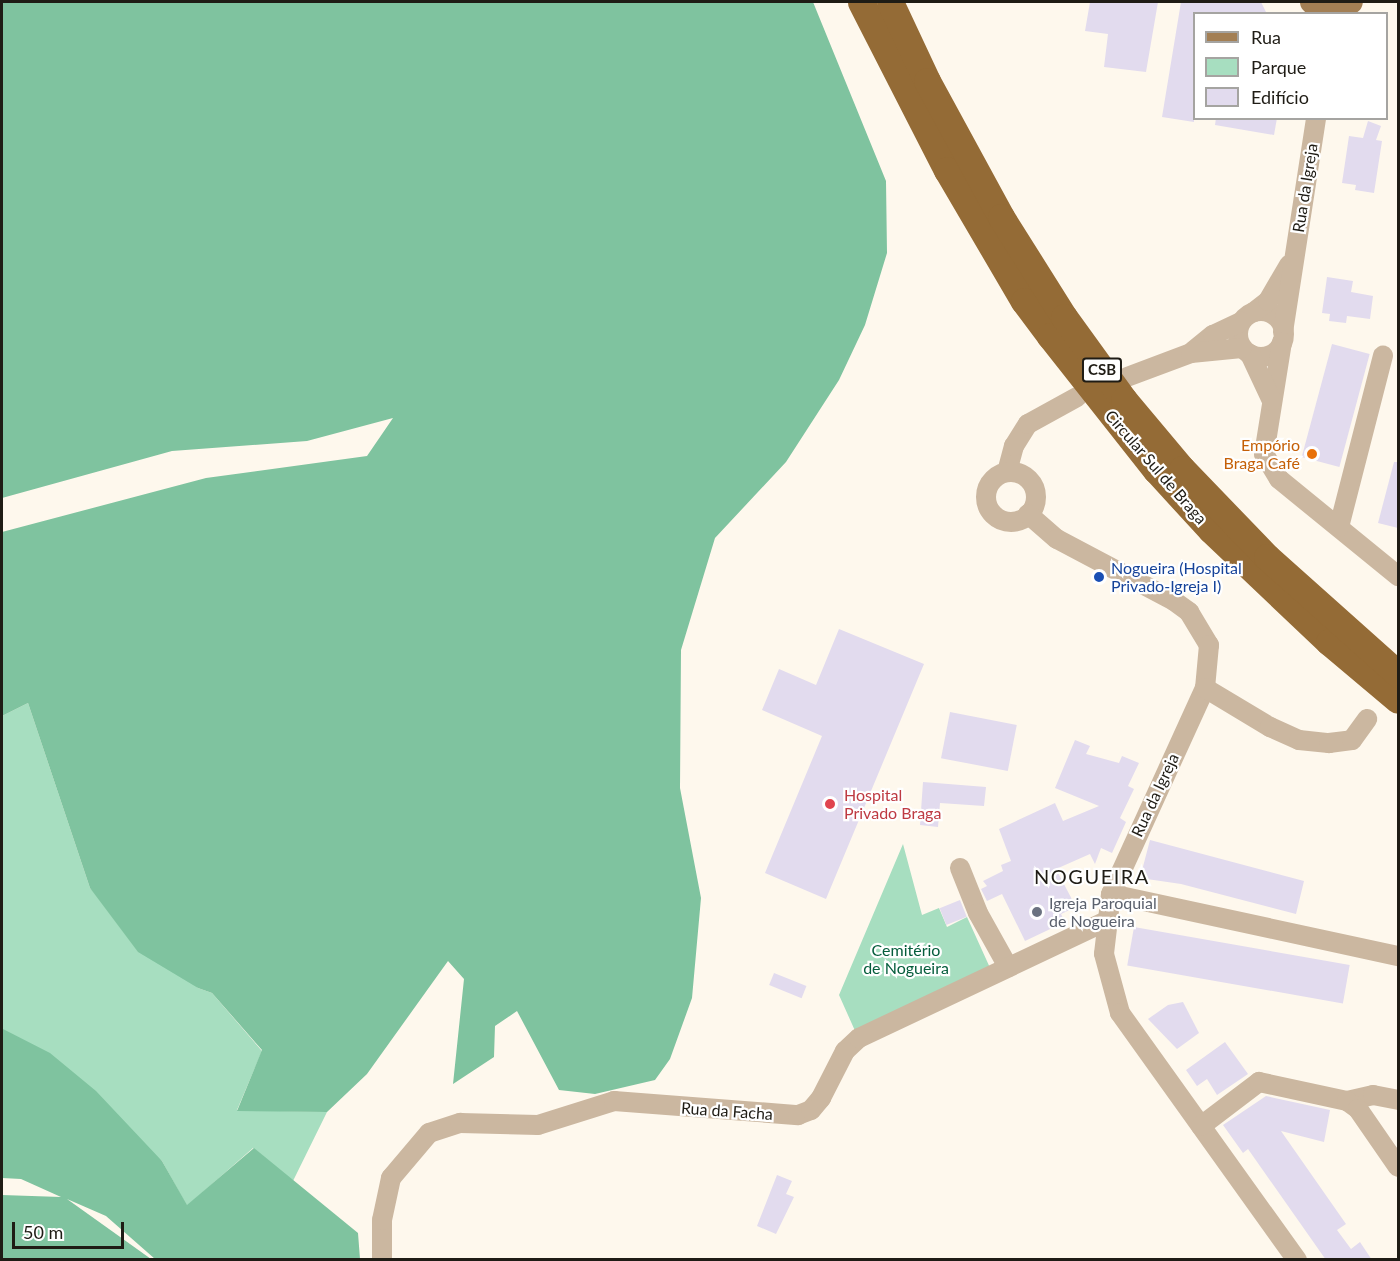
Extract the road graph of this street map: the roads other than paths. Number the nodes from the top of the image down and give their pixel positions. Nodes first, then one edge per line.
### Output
1 (861, 2) edge
2 (890, 2) edge
3 (1316, 120) edge
4 (1294, 258) junction
5 (1248, 317) junction
6 (1283, 337) junction
7 (1246, 351) junction
8 (1191, 353) junction
9 (1383, 356) dead end
10 (1127, 377) dead end
11 (1077, 397) dead end
12 (1272, 401) junction
13 (1008, 472) junction
14 (1028, 514) junction
15 (1339, 527) junction
16 (1398, 576) edge
17 (1398, 674) edge
18 (1205, 688) junction
19 (1398, 700) edge
20 (1367, 719) dead end
21 (960, 868) dead end
22 (1111, 894) junction
23 (1106, 921) junction
24 (1398, 956) edge
25 (1008, 967) junction
26 (1398, 1100) edge
27 (1347, 1101) junction
28 (1200, 1126) junction
29 (1398, 1167) edge
30 (382, 1260) edge
31 (1297, 1260) edge

1 - 19 highway, Circular Sul de Braga / CSB
2 - 17 highway, Circular Sul de Braga / CSB
3 - 4 street, Rua da Igreja
4 - 5 street, Rua da Igreja
4 - 6 street, Rua da Igreja
5 - 6 street
5 - 7 street
5 - 8 street, Rua da Igreja
6 - 7 street
6 - 12 street, Rua da Igreja
7 - 8 street, Rua da Igreja
7 - 12 street
8 - 10 street, Rua da Igreja
9 - 15 street
11 - 13 street
12 - 15 street, Rua da Igreja
13 - 14 street
13 - 14 street
14 - 18 street, Rua da Igreja
15 - 16 street
18 - 20 street
18 - 22 street, Rua da Igreja
21 - 25 street
22 - 23 street, Rua da Igreja
22 - 24 street
23 - 25 street, Rua da Facha
23 - 28 street, Rua da Igreja
25 - 30 street, Rua da Facha
26 - 27 street
27 - 28 street
27 - 29 street
28 - 31 street, Rua da Igreja

